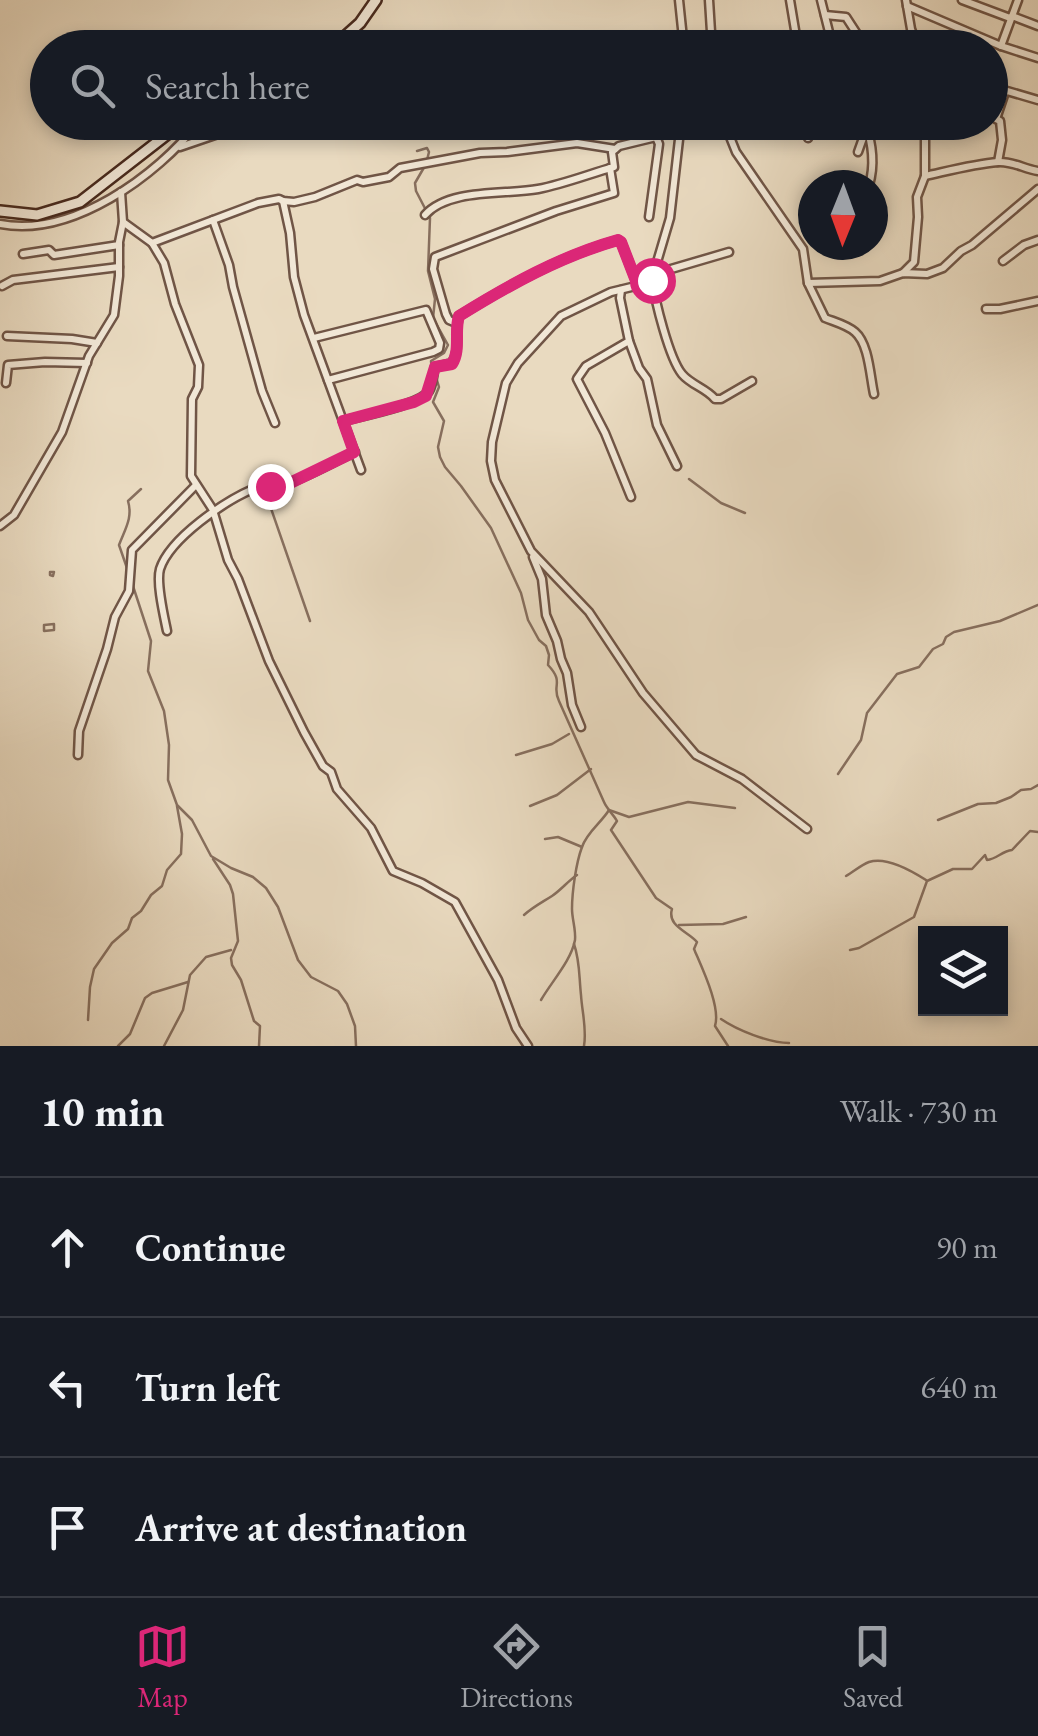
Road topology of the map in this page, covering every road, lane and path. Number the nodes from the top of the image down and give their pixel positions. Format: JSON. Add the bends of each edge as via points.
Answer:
{"nodes":[{"id":1,"x":376,"y":0,"type":"edge"},
{"id":2,"x":679,"y":0,"type":"edge"},
{"id":3,"x":709,"y":0,"type":"edge"},
{"id":4,"x":790,"y":0,"type":"edge"},
{"id":5,"x":821,"y":0,"type":"edge"},
{"id":6,"x":962,"y":0,"type":"edge"},
{"id":7,"x":1018,"y":0,"type":"edge"},
{"id":8,"x":907,"y":3,"type":"edge"},
{"id":9,"x":824,"y":16,"type":"junction"},
{"id":10,"x":1011,"y":17,"type":"junction"},
{"id":11,"x":1038,"y":26,"type":"edge"},
{"id":12,"x":352,"y":30,"type":"edge"},
{"id":13,"x":682,"y":30,"type":"edge"},
{"id":14,"x":711,"y":30,"type":"edge"},
{"id":15,"x":795,"y":30,"type":"edge"},
{"id":16,"x":828,"y":30,"type":"edge"},
{"id":17,"x":854,"y":30,"type":"edge"},
{"id":18,"x":911,"y":30,"type":"edge"},
{"id":19,"x":966,"y":30,"type":"edge"},
{"id":20,"x":1007,"y":30,"type":"edge"},
{"id":21,"x":1008,"y":48,"type":"edge"},
{"id":22,"x":1038,"y":58,"type":"edge"},
{"id":23,"x":1008,"y":93,"type":"edge"},
{"id":24,"x":1038,"y":100,"type":"edge"},
{"id":25,"x":160,"y":140,"type":"edge"},
{"id":26,"x":185,"y":140,"type":"edge"},
{"id":27,"x":204,"y":140,"type":"edge"},
{"id":28,"x":649,"y":140,"type":"edge"},
{"id":29,"x":657,"y":140,"type":"edge"},
{"id":30,"x":678,"y":140,"type":"edge"},
{"id":31,"x":731,"y":140,"type":"edge"},
{"id":32,"x":863,"y":140,"type":"edge"},
{"id":33,"x":870,"y":140,"type":"edge"},
{"id":34,"x":925,"y":140,"type":"edge"},
{"id":35,"x":1002,"y":140,"type":"edge"},
{"id":36,"x":179,"y":147,"type":"junction"},
{"id":37,"x":615,"y":149,"type":"junction"},
{"id":38,"x":858,"y":152,"type":"dead end"},
{"id":39,"x":998,"y":162,"type":"junction"},
{"id":40,"x":610,"y":168,"type":"junction"},
{"id":41,"x":872,"y":170,"type":"edge"},
{"id":42,"x":1038,"y":171,"type":"edge"},
{"id":43,"x":925,"y":176,"type":"junction"},
{"id":44,"x":1038,"y":189,"type":"edge"},
{"id":45,"x":121,"y":192,"type":"junction"},
{"id":46,"x":283,"y":202,"type":"junction"},
{"id":47,"x":0,"y":211,"type":"edge"},
{"id":48,"x":425,"y":215,"type":"dead end"},
{"id":49,"x":649,"y":217,"type":"dead end"},
{"id":50,"x":213,"y":220,"type":"junction"},
{"id":51,"x":123,"y":222,"type":"junction"},
{"id":52,"x":0,"y":224,"type":"edge"},
{"id":53,"x":1038,"y":240,"type":"edge"},
{"id":54,"x":152,"y":243,"type":"junction"},
{"id":55,"x":119,"y":245,"type":"junction"},
{"id":56,"x":729,"y":252,"type":"dead end"},
{"id":57,"x":23,"y":254,"type":"dead end"},
{"id":58,"x":1004,"y":261,"type":"dead end"},
{"id":59,"x":119,"y":267,"type":"junction"},
{"id":60,"x":904,"y":274,"type":"junction"},
{"id":61,"x":652,"y":277,"type":"junction"},
{"id":62,"x":808,"y":282,"type":"junction"},
{"id":63,"x":2,"y":286,"type":"edge"},
{"id":64,"x":638,"y":286,"type":"junction"},
{"id":65,"x":622,"y":290,"type":"junction"},
{"id":66,"x":1038,"y":301,"type":"edge"},
{"id":67,"x":986,"y":309,"type":"dead end"},
{"id":68,"x":456,"y":324,"type":"junction"},
{"id":69,"x":7,"y":336,"type":"dead end"},
{"id":70,"x":314,"y":338,"type":"junction"},
{"id":71,"x":629,"y":341,"type":"junction"},
{"id":72,"x":98,"y":343,"type":"junction"},
{"id":73,"x":87,"y":363,"type":"junction"},
{"id":74,"x":328,"y":380,"type":"junction"},
{"id":75,"x":752,"y":381,"type":"dead end"},
{"id":76,"x":6,"y":383,"type":"dead end"},
{"id":77,"x":874,"y":394,"type":"dead end"},
{"id":78,"x":343,"y":421,"type":"junction"},
{"id":79,"x":275,"y":423,"type":"dead end"},
{"id":80,"x":354,"y":452,"type":"junction"},
{"id":81,"x":678,"y":466,"type":"dead end"},
{"id":82,"x":362,"y":470,"type":"dead end"},
{"id":83,"x":196,"y":485,"type":"junction"},
{"id":84,"x":631,"y":497,"type":"dead end"},
{"id":85,"x":213,"y":510,"type":"junction"},
{"id":86,"x":0,"y":526,"type":"edge"},
{"id":87,"x":532,"y":551,"type":"junction"},
{"id":88,"x":168,"y":631,"type":"dead end"},
{"id":89,"x":581,"y":727,"type":"dead end"},
{"id":90,"x":78,"y":755,"type":"dead end"},
{"id":91,"x":807,"y":830,"type":"dead end"},
{"id":92,"x":528,"y":1046,"type":"edge"}],
"edges":[{"from":1,"to":12,"type":"main road"},
{"from":2,"to":13,"type":"street"},
{"from":3,"to":14,"type":"street"},
{"from":4,"to":15,"type":"street"},
{"from":5,"to":9,"type":"street"},
{"from":6,"to":10,"type":"street"},
{"from":7,"to":10,"type":"street"},
{"from":8,"to":18,"type":"street"},
{"from":8,"to":19,"type":"street"},
{"from":9,"to":16,"type":"street"},
{"from":9,"to":17,"type":"street","via":[[846,17]]},
{"from":10,"to":11,"type":"street"},
{"from":10,"to":20,"type":"street"},
{"from":21,"to":22,"type":"street"},
{"from":23,"to":24,"type":"street"},
{"from":25,"to":47,"type":"main road","via":[[80,202],[37,215]]},
{"from":26,"to":36,"type":"street"},
{"from":27,"to":36,"type":"street"},
{"from":28,"to":37,"type":"street"},
{"from":29,"to":49,"type":"street"},
{"from":30,"to":61,"type":"street","via":[[670,218]]},
{"from":31,"to":62,"type":"street","via":[[803,250]]},
{"from":32,"to":38,"type":"street"},
{"from":33,"to":41,"type":"street"},
{"from":34,"to":43,"type":"street"},
{"from":35,"to":39,"type":"street"},
{"from":36,"to":45,"type":"street"},
{"from":37,"to":40,"type":"street"},
{"from":37,"to":46,"type":"street","via":[[577,143],[419,163],[389,177]]},
{"from":39,"to":42,"type":"street"},
{"from":39,"to":43,"type":"street"},
{"from":40,"to":48,"type":"street","via":[[536,190],[442,203]]},
{"from":40,"to":68,"type":"street","via":[[614,193],[434,257],[446,314]]},
{"from":43,"to":60,"type":"street","via":[[917,198],[914,262]]},
{"from":44,"to":60,"type":"street","via":[[942,268]]},
{"from":45,"to":51,"type":"street"},
{"from":45,"to":52,"type":"street","via":[[43,224]]},
{"from":46,"to":50,"type":"street","via":[[258,203]]},
{"from":46,"to":70,"type":"street","via":[[294,278]]},
{"from":50,"to":54,"type":"street"},
{"from":50,"to":79,"type":"street"},
{"from":51,"to":54,"type":"street"},
{"from":51,"to":55,"type":"street"},
{"from":53,"to":58,"type":"street"},
{"from":54,"to":83,"type":"street","via":[[199,365],[191,409],[190,476]]},
{"from":55,"to":57,"type":"street"},
{"from":55,"to":59,"type":"street"},
{"from":56,"to":61,"type":"street"},
{"from":59,"to":63,"type":"street"},
{"from":59,"to":72,"type":"street","via":[[114,315]]},
{"from":60,"to":62,"type":"street"},
{"from":61,"to":64,"type":"street"},
{"from":61,"to":75,"type":"street","via":[[681,373],[715,399]]},
{"from":62,"to":77,"type":"street","via":[[825,318],[862,341]]},
{"from":64,"to":65,"type":"street"},
{"from":64,"to":68,"type":"street","via":[[618,240],[528,275]]},
{"from":65,"to":71,"type":"street"},
{"from":65,"to":87,"type":"street","via":[[561,316],[506,382],[491,461]]},
{"from":66,"to":67,"type":"street"},
{"from":68,"to":78,"type":"street","via":[[456,357],[435,367],[426,396]]},
{"from":69,"to":72,"type":"street"},
{"from":70,"to":74,"type":"street"},
{"from":70,"to":74,"type":"street","via":[[426,310],[440,343],[432,352]]},
{"from":71,"to":81,"type":"street"},
{"from":71,"to":84,"type":"street","via":[[577,378]]},
{"from":72,"to":73,"type":"street"},
{"from":73,"to":76,"type":"street","via":[[12,364]]},
{"from":73,"to":86,"type":"street","via":[[62,432],[14,516]]},
{"from":74,"to":78,"type":"street"},
{"from":78,"to":80,"type":"street"},
{"from":80,"to":82,"type":"street"},
{"from":80,"to":85,"type":"street"},
{"from":83,"to":85,"type":"street"},
{"from":83,"to":90,"type":"street","via":[[132,550],[129,591],[79,730]]},
{"from":85,"to":88,"type":"street","via":[[159,573]]},
{"from":85,"to":92,"type":"street","via":[[269,660],[323,766],[393,871],[455,902]]},
{"from":87,"to":89,"type":"street"},
{"from":87,"to":91,"type":"street","via":[[589,612],[696,755],[742,779]]}]}
